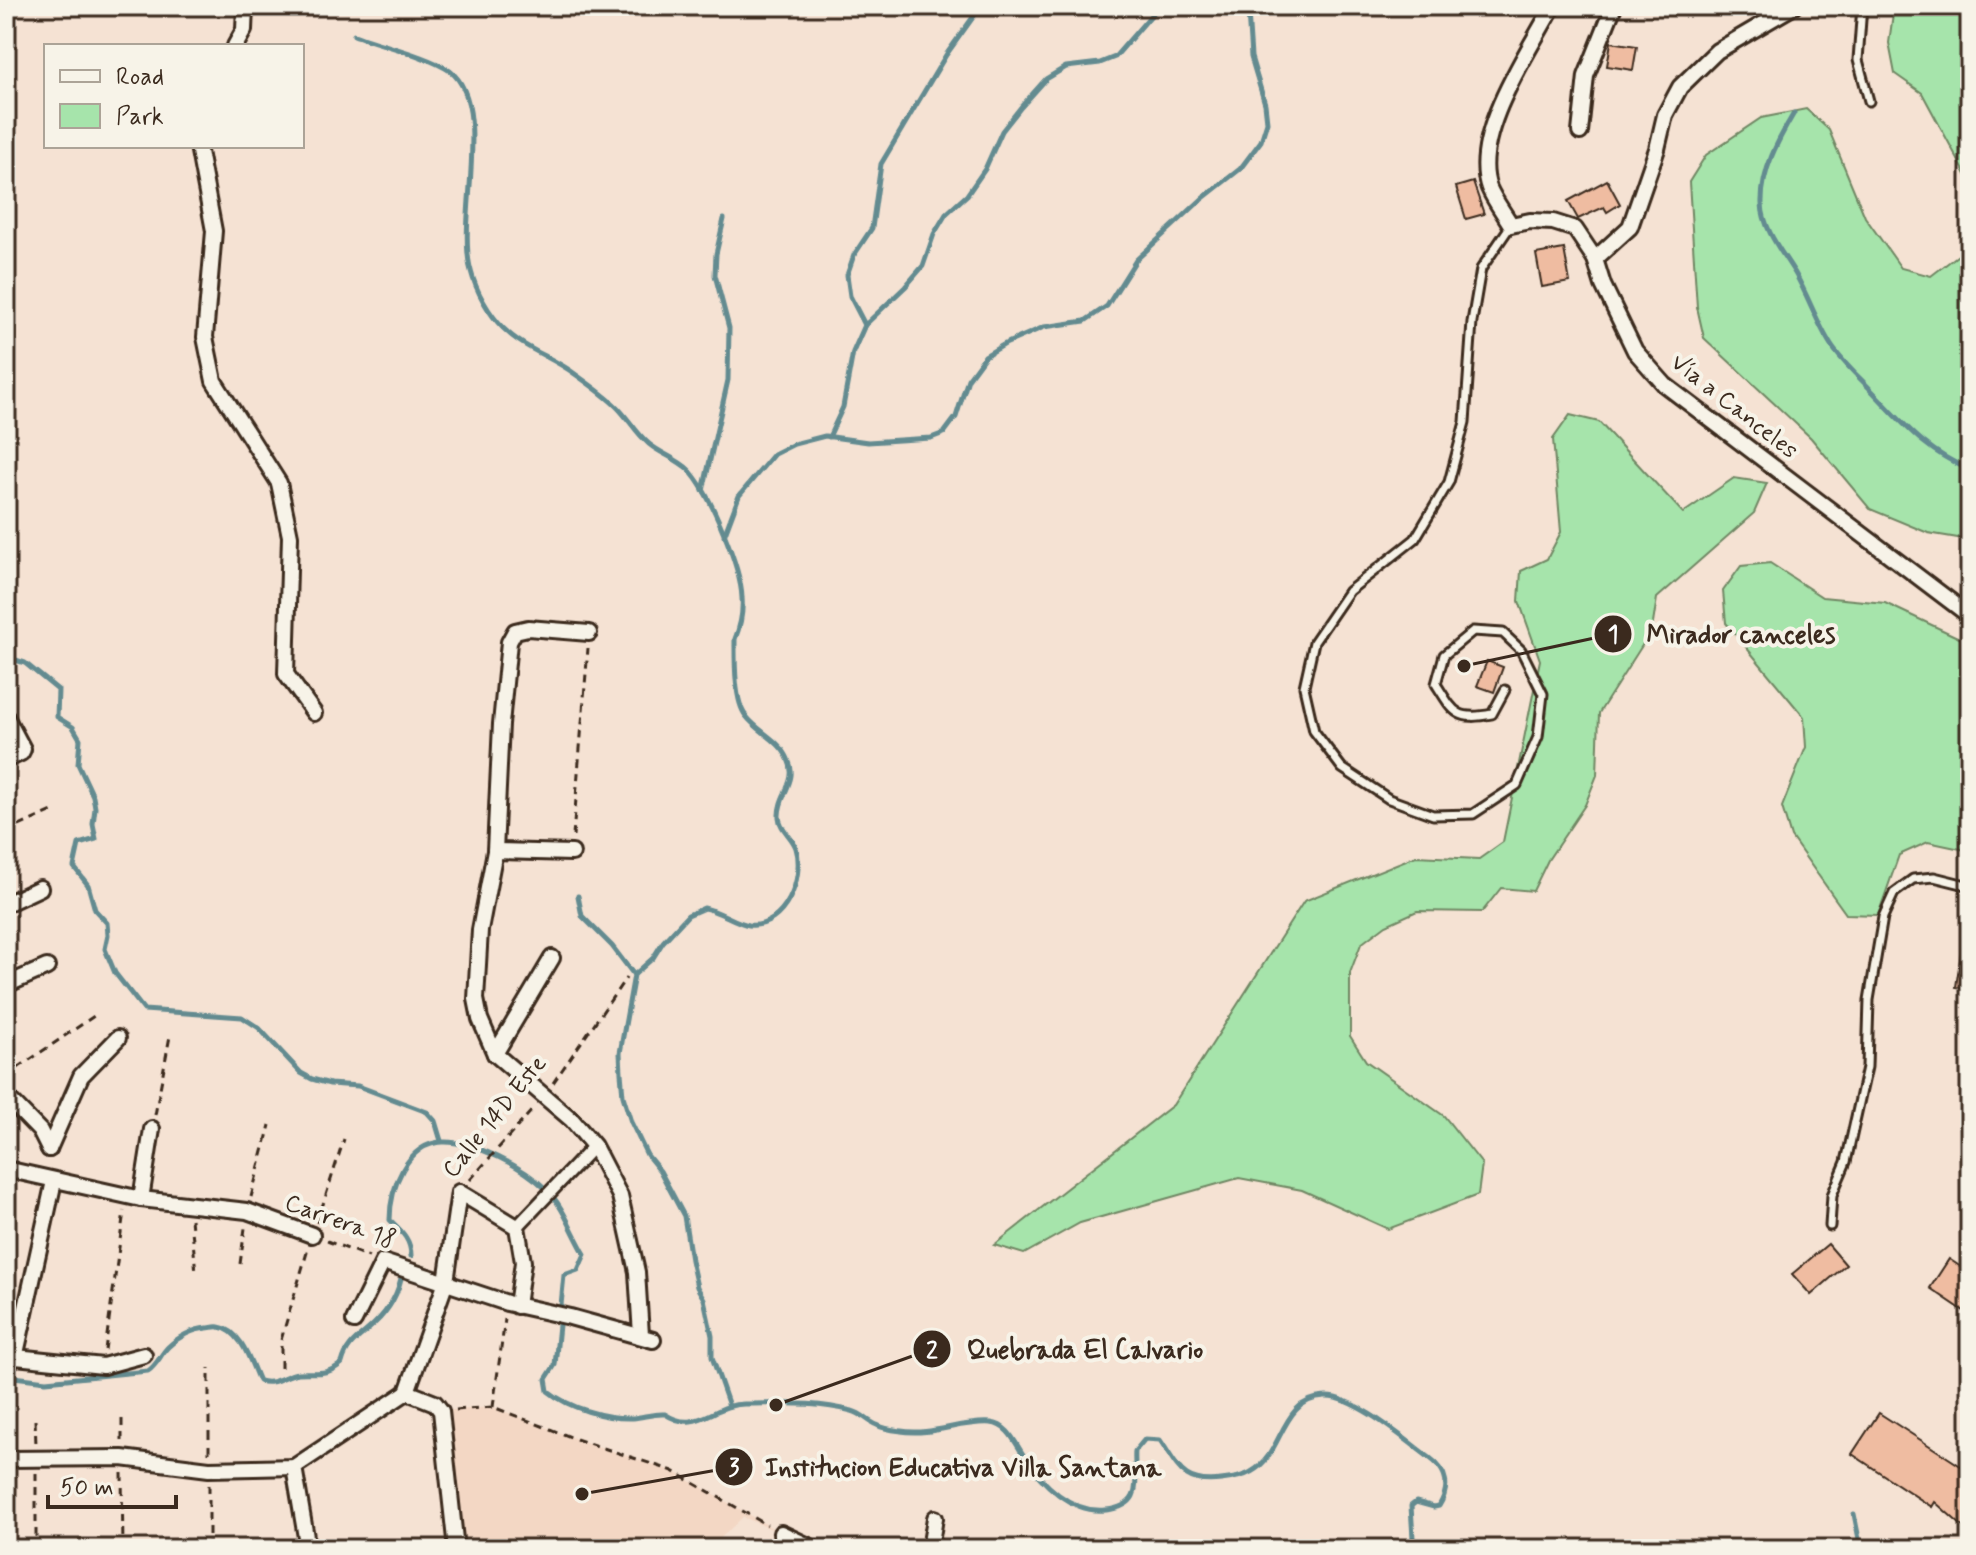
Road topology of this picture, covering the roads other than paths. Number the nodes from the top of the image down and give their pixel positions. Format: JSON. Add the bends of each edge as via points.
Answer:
{"nodes":[{"id":1,"x":245,"y":6,"type":"edge"},
{"id":2,"x":1553,"y":6,"type":"edge"},
{"id":3,"x":1614,"y":6,"type":"edge"},
{"id":4,"x":1794,"y":6,"type":"edge"},
{"id":5,"x":1862,"y":6,"type":"edge"},
{"id":6,"x":236,"y":44,"type":"edge"},
{"id":7,"x":1869,"y":101,"type":"dead end"},
{"id":8,"x":1580,"y":132,"type":"dead end"},
{"id":9,"x":198,"y":148,"type":"edge"},
{"id":10,"x":1511,"y":225,"type":"junction"},
{"id":11,"x":1595,"y":259,"type":"junction"},
{"id":12,"x":1970,"y":616,"type":"edge"},
{"id":13,"x":589,"y":633,"type":"road end"},
{"id":14,"x":1505,"y":690,"type":"dead end"},
{"id":15,"x":314,"y":713,"type":"dead end"},
{"id":16,"x":6,"y":717,"type":"edge"},
{"id":17,"x":6,"y":760,"type":"edge"},
{"id":18,"x":495,"y":851,"type":"junction"},
{"id":19,"x":572,"y":853,"type":"road end"},
{"id":20,"x":1970,"y":886,"type":"edge"},
{"id":21,"x":40,"y":888,"type":"dead end"},
{"id":22,"x":6,"y":904,"type":"edge"},
{"id":23,"x":552,"y":958,"type":"dead end"},
{"id":24,"x":47,"y":967,"type":"dead end"},
{"id":25,"x":6,"y":985,"type":"edge"},
{"id":26,"x":118,"y":1038,"type":"dead end"},
{"id":27,"x":495,"y":1054,"type":"junction"},
{"id":28,"x":6,"y":1096,"type":"edge"},
{"id":29,"x":152,"y":1129,"type":"road end"},
{"id":30,"x":594,"y":1146,"type":"junction"},
{"id":31,"x":6,"y":1169,"type":"edge"},
{"id":32,"x":54,"y":1181,"type":"junction"},
{"id":33,"x":141,"y":1199,"type":"junction"},
{"id":34,"x":1830,"y":1226,"type":"dead end"},
{"id":35,"x":517,"y":1227,"type":"junction"},
{"id":36,"x":312,"y":1235,"type":"road end"},
{"id":37,"x":446,"y":1282,"type":"junction"},
{"id":38,"x":512,"y":1305,"type":"junction"},
{"id":39,"x":354,"y":1321,"type":"dead end"},
{"id":40,"x":144,"y":1355,"type":"dead end"},
{"id":41,"x":11,"y":1357,"type":"edge"},
{"id":42,"x":407,"y":1392,"type":"junction"},
{"id":43,"x":6,"y":1459,"type":"edge"},
{"id":44,"x":294,"y":1467,"type":"junction"},
{"id":45,"x":935,"y":1518,"type":"dead end"},
{"id":46,"x":781,"y":1533,"type":"road end"},
{"id":47,"x":308,"y":1549,"type":"edge"},
{"id":48,"x":456,"y":1549,"type":"edge"},
{"id":49,"x":815,"y":1549,"type":"edge"},
{"id":50,"x":930,"y":1549,"type":"edge"}],
"edges":[{"from":1,"to":6,"type":"street","via":[[244,30]]},
{"from":2,"to":10,"type":"street","via":[[1498,108],[1486,146],[1489,186]]},
{"from":3,"to":8,"type":"street","via":[[1586,76]]},
{"from":4,"to":11,"type":"street","via":[[1717,51],[1680,87],[1665,115],[1630,227]]},
{"from":5,"to":7,"type":"lane","via":[[1858,60]]},
{"from":9,"to":15,"type":"street","via":[[214,231],[205,337],[214,381],[279,483],[290,536],[286,674]]},
{"from":10,"to":11,"type":"street","name":"Vía a Canceles","via":[[1553,222],[1575,229]]},
{"from":10,"to":14,"type":"lane","via":[[1481,269],[1465,422],[1449,482],[1415,539],[1349,591],[1314,642],[1304,687],[1314,731],[1342,768],[1389,799],[1433,815],[1473,814],[1517,785],[1538,737],[1543,694],[1521,650],[1503,633],[1473,631],[1444,655],[1436,684],[1453,712],[1470,718],[1492,714]]},
{"from":11,"to":12,"type":"street","name":"Vía a Canceles","via":[[1635,351],[1665,385]]},
{"from":13,"to":18,"type":"street","via":[[528,628],[515,631],[509,642]]},
{"from":16,"to":17,"type":"street","via":[[23,749]]},
{"from":18,"to":19,"type":"street"},
{"from":18,"to":27,"type":"street","via":[[480,930],[476,999]]},
{"from":20,"to":34,"type":"lane","via":[[1934,877],[1913,879],[1894,893],[1883,917],[1869,1000],[1867,1067],[1846,1162],[1832,1195]]},
{"from":21,"to":22,"type":"street"},
{"from":23,"to":27,"type":"street"},
{"from":24,"to":25,"type":"street"},
{"from":26,"to":28,"type":"street","via":[[81,1076],[49,1149],[40,1131]]},
{"from":27,"to":30,"type":"street","via":[[572,1120]]},
{"from":29,"to":33,"type":"street"},
{"from":30,"to":35,"type":"street"},
{"from":30,"to":38,"type":"street","name":"Carrera 18","via":[[620,1196],[647,1337]]},
{"from":31,"to":32,"type":"street","name":"Carrera 18"},
{"from":32,"to":33,"type":"street","name":"Carrera 18"},
{"from":32,"to":41,"type":"street"},
{"from":33,"to":36,"type":"street","name":"Carrera 18","via":[[247,1211]]},
{"from":35,"to":37,"type":"street","name":"Calle 14D Este","via":[[459,1192]]},
{"from":35,"to":38,"type":"street","via":[[523,1262]]},
{"from":37,"to":38,"type":"street","name":"Carrera 18"},
{"from":37,"to":39,"type":"street","name":"Carrera 18","via":[[383,1262]]},
{"from":37,"to":42,"type":"street","name":"Calle 14D Este"},
{"from":40,"to":41,"type":"street","via":[[103,1366]]},
{"from":42,"to":44,"type":"street"},
{"from":42,"to":48,"type":"street","via":[[435,1403],[441,1411]]},
{"from":43,"to":44,"type":"street","via":[[122,1458],[209,1469]]},
{"from":44,"to":47,"type":"street"},
{"from":45,"to":50,"type":"street"},
{"from":46,"to":49,"type":"street"}]}
